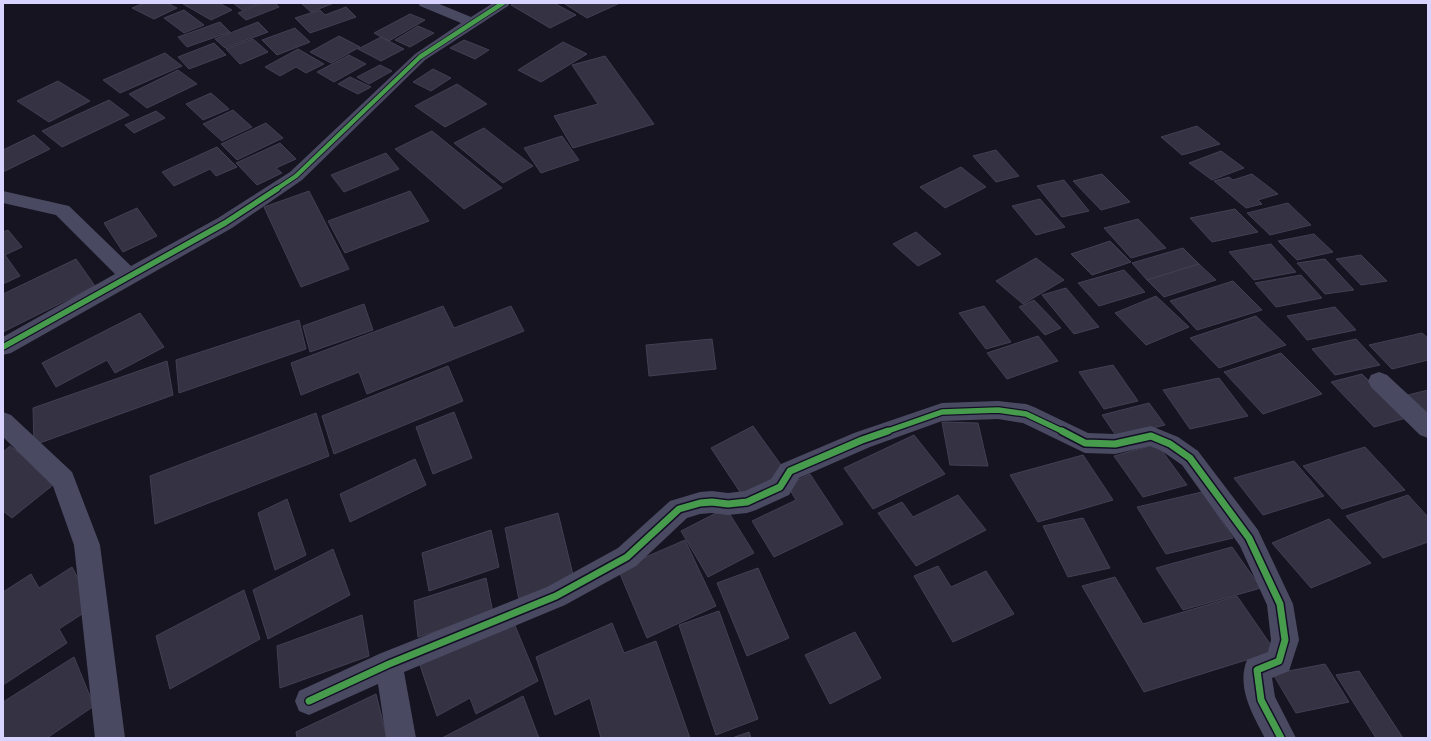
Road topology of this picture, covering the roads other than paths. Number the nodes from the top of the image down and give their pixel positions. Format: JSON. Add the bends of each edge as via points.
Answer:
{"nodes":[{"id":1,"x":425,"y":3,"type":"edge"},
{"id":2,"x":503,"y":3,"type":"edge"},
{"id":3,"x":473,"y":23,"type":"junction"},
{"id":4,"x":3,"y":197,"type":"edge"},
{"id":5,"x":124,"y":280,"type":"junction"},
{"id":6,"x":3,"y":347,"type":"edge"},
{"id":7,"x":1379,"y":381,"type":"dead end"},
{"id":8,"x":3,"y":422,"type":"edge"},
{"id":9,"x":1428,"y":428,"type":"edge"},
{"id":10,"x":389,"y":664,"type":"junction"},
{"id":11,"x":309,"y":701,"type":"dead end"},
{"id":12,"x":110,"y":738,"type":"edge"},
{"id":13,"x":401,"y":738,"type":"edge"},
{"id":14,"x":1281,"y":738,"type":"edge"}],
"edges":[{"from":1,"to":3,"type":"street"},
{"from":2,"to":3,"type":"street"},
{"from":3,"to":5,"type":"street","via":[[420,57],[296,176],[225,223]]},
{"from":4,"to":5,"type":"street","via":[[62,210]]},
{"from":5,"to":6,"type":"street"},
{"from":7,"to":9,"type":"street"},
{"from":8,"to":12,"type":"street","via":[[63,480],[87,546]]},
{"from":10,"to":11,"type":"street"},
{"from":10,"to":13,"type":"street"},
{"from":10,"to":14,"type":"street","via":[[556,596],[627,557],[679,509],[700,503],[747,502],[780,487],[790,471],[862,440],[942,412],[998,410],[1026,414],[1085,443],[1115,444],[1151,436],[1170,444],[1190,458],[1249,538],[1280,604],[1285,640],[1279,661],[1257,670],[1261,700]]}]}
